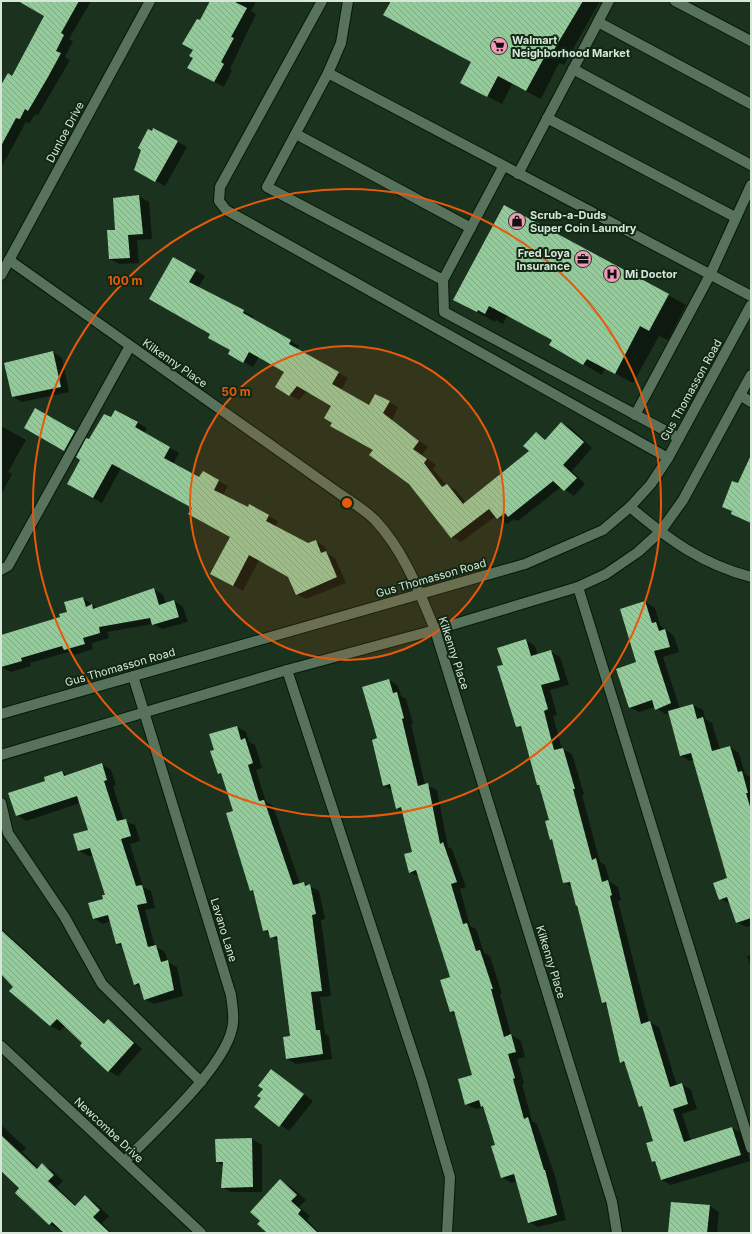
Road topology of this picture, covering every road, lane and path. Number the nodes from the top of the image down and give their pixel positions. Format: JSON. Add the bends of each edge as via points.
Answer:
{"nodes":[{"id":1,"x":150,"y":1,"type":"edge"},
{"id":2,"x":322,"y":1,"type":"edge"},
{"id":3,"x":348,"y":1,"type":"edge"},
{"id":4,"x":609,"y":1,"type":"edge"},
{"id":5,"x":675,"y":1,"type":"edge"},
{"id":6,"x":598,"y":22,"type":"junction"},
{"id":7,"x":751,"y":41,"type":"edge"},
{"id":8,"x":573,"y":69,"type":"junction"},
{"id":9,"x":328,"y":73,"type":"junction"},
{"id":10,"x":751,"y":104,"type":"edge"},
{"id":11,"x":547,"y":118,"type":"junction"},
{"id":12,"x":296,"y":134,"type":"junction"},
{"id":13,"x":751,"y":164,"type":"edge"},
{"id":14,"x":503,"y":167,"type":"junction"},
{"id":15,"x":518,"y":174,"type":"junction"},
{"id":16,"x":751,"y":185,"type":"edge"},
{"id":17,"x":735,"y":217,"type":"junction"},
{"id":18,"x":471,"y":228,"type":"junction"},
{"id":19,"x":9,"y":260,"type":"junction"},
{"id":20,"x":1,"y":275,"type":"edge"},
{"id":21,"x":710,"y":275,"type":"junction"},
{"id":22,"x":443,"y":280,"type":"junction"},
{"id":23,"x":751,"y":296,"type":"edge"},
{"id":24,"x":751,"y":305,"type":"edge"},
{"id":25,"x":130,"y":346,"type":"junction"},
{"id":26,"x":751,"y":375,"type":"edge"},
{"id":27,"x":740,"y":395,"type":"junction"},
{"id":28,"x":751,"y":402,"type":"edge"},
{"id":29,"x":635,"y":414,"type":"junction"},
{"id":30,"x":678,"y":438,"type":"junction"},
{"id":31,"x":668,"y":458,"type":"junction"},
{"id":32,"x":630,"y":507,"type":"junction"},
{"id":33,"x":660,"y":532,"type":"junction"},
{"id":34,"x":1,"y":570,"type":"edge"},
{"id":35,"x":751,"y":577,"type":"edge"},
{"id":36,"x":578,"y":587,"type":"junction"},
{"id":37,"x":420,"y":594,"type":"junction"},
{"id":38,"x":436,"y":630,"type":"junction"},
{"id":39,"x":287,"y":670,"type":"junction"},
{"id":40,"x":133,"y":676,"type":"junction"},
{"id":41,"x":1,"y":714,"type":"edge"},
{"id":42,"x":145,"y":714,"type":"junction"},
{"id":43,"x":1,"y":755,"type":"edge"},
{"id":44,"x":1,"y":803,"type":"edge"},
{"id":45,"x":1,"y":1046,"type":"edge"},
{"id":46,"x":201,"y":1082,"type":"junction"},
{"id":47,"x":751,"y":1148,"type":"edge"},
{"id":48,"x":125,"y":1161,"type":"junction"},
{"id":49,"x":200,"y":1233,"type":"edge"},
{"id":50,"x":447,"y":1233,"type":"edge"},
{"id":51,"x":617,"y":1233,"type":"edge"}],
"edges":[{"from":1,"to":19,"type":"street","name":"Dunloe Drive"},
{"from":2,"to":31,"type":"street","via":[[220,187],[219,201],[226,210]]},
{"from":3,"to":9,"type":"street","via":[[341,43]]},
{"from":4,"to":6,"type":"street"},
{"from":5,"to":7,"type":"street"},
{"from":6,"to":8,"type":"street"},
{"from":6,"to":10,"type":"street"},
{"from":8,"to":11,"type":"street"},
{"from":8,"to":13,"type":"street"},
{"from":9,"to":12,"type":"street"},
{"from":9,"to":14,"type":"street"},
{"from":11,"to":15,"type":"street"},
{"from":11,"to":17,"type":"street"},
{"from":12,"to":18,"type":"street"},
{"from":12,"to":22,"type":"street","via":[[267,188]]},
{"from":14,"to":15,"type":"street"},
{"from":14,"to":18,"type":"street"},
{"from":15,"to":21,"type":"street"},
{"from":16,"to":17,"type":"street"},
{"from":17,"to":21,"type":"street"},
{"from":18,"to":22,"type":"street"},
{"from":19,"to":20,"type":"street","name":"Dunloe Drive"},
{"from":19,"to":25,"type":"street","name":"Kilkenny Place"},
{"from":21,"to":23,"type":"street"},
{"from":21,"to":29,"type":"street"},
{"from":22,"to":29,"type":"street","via":[[444,312]]},
{"from":24,"to":30,"type":"street","name":"Gus Thomasson Road"},
{"from":25,"to":34,"type":"street","via":[[8,566]]},
{"from":25,"to":37,"type":"street","name":"Kilkenny Place","via":[[374,519],[392,540]]},
{"from":26,"to":27,"type":"street"},
{"from":27,"to":28,"type":"street"},
{"from":27,"to":33,"type":"street","via":[[683,500]]},
{"from":29,"to":30,"type":"street"},
{"from":30,"to":31,"type":"street","name":"Gus Thomasson Road"},
{"from":31,"to":32,"type":"street","name":"Gus Thomasson Road","via":[[652,484]]},
{"from":32,"to":33,"type":"street"},
{"from":32,"to":37,"type":"street","name":"Gus Thomasson Road","via":[[603,530],[582,541],[525,564]]},
{"from":33,"to":35,"type":"street","via":[[696,556]]},
{"from":33,"to":36,"type":"street","via":[[638,552],[606,574]]},
{"from":36,"to":38,"type":"street"},
{"from":36,"to":47,"type":"street"},
{"from":37,"to":38,"type":"street","name":"Kilkenny Place"},
{"from":37,"to":40,"type":"street","name":"Gus Thomasson Road"},
{"from":38,"to":39,"type":"street"},
{"from":38,"to":51,"type":"street","name":"Kilkenny Place","via":[[612,1202]]},
{"from":39,"to":42,"type":"street"},
{"from":39,"to":50,"type":"street","via":[[420,1074],[450,1177]]},
{"from":40,"to":41,"type":"street","name":"Gus Thomasson Road"},
{"from":40,"to":42,"type":"street","name":"Lavano Lane"},
{"from":42,"to":43,"type":"street"},
{"from":42,"to":46,"type":"street","name":"Lavano Lane","via":[[231,995],[233,1024],[223,1053]]},
{"from":44,"to":46,"type":"street","via":[[8,833],[64,916],[102,984]]},
{"from":45,"to":48,"type":"street","name":"Newcombe Drive"},
{"from":46,"to":48,"type":"street","name":"Lavano Lane"},
{"from":48,"to":49,"type":"street","name":"Newcombe Drive"}]}
